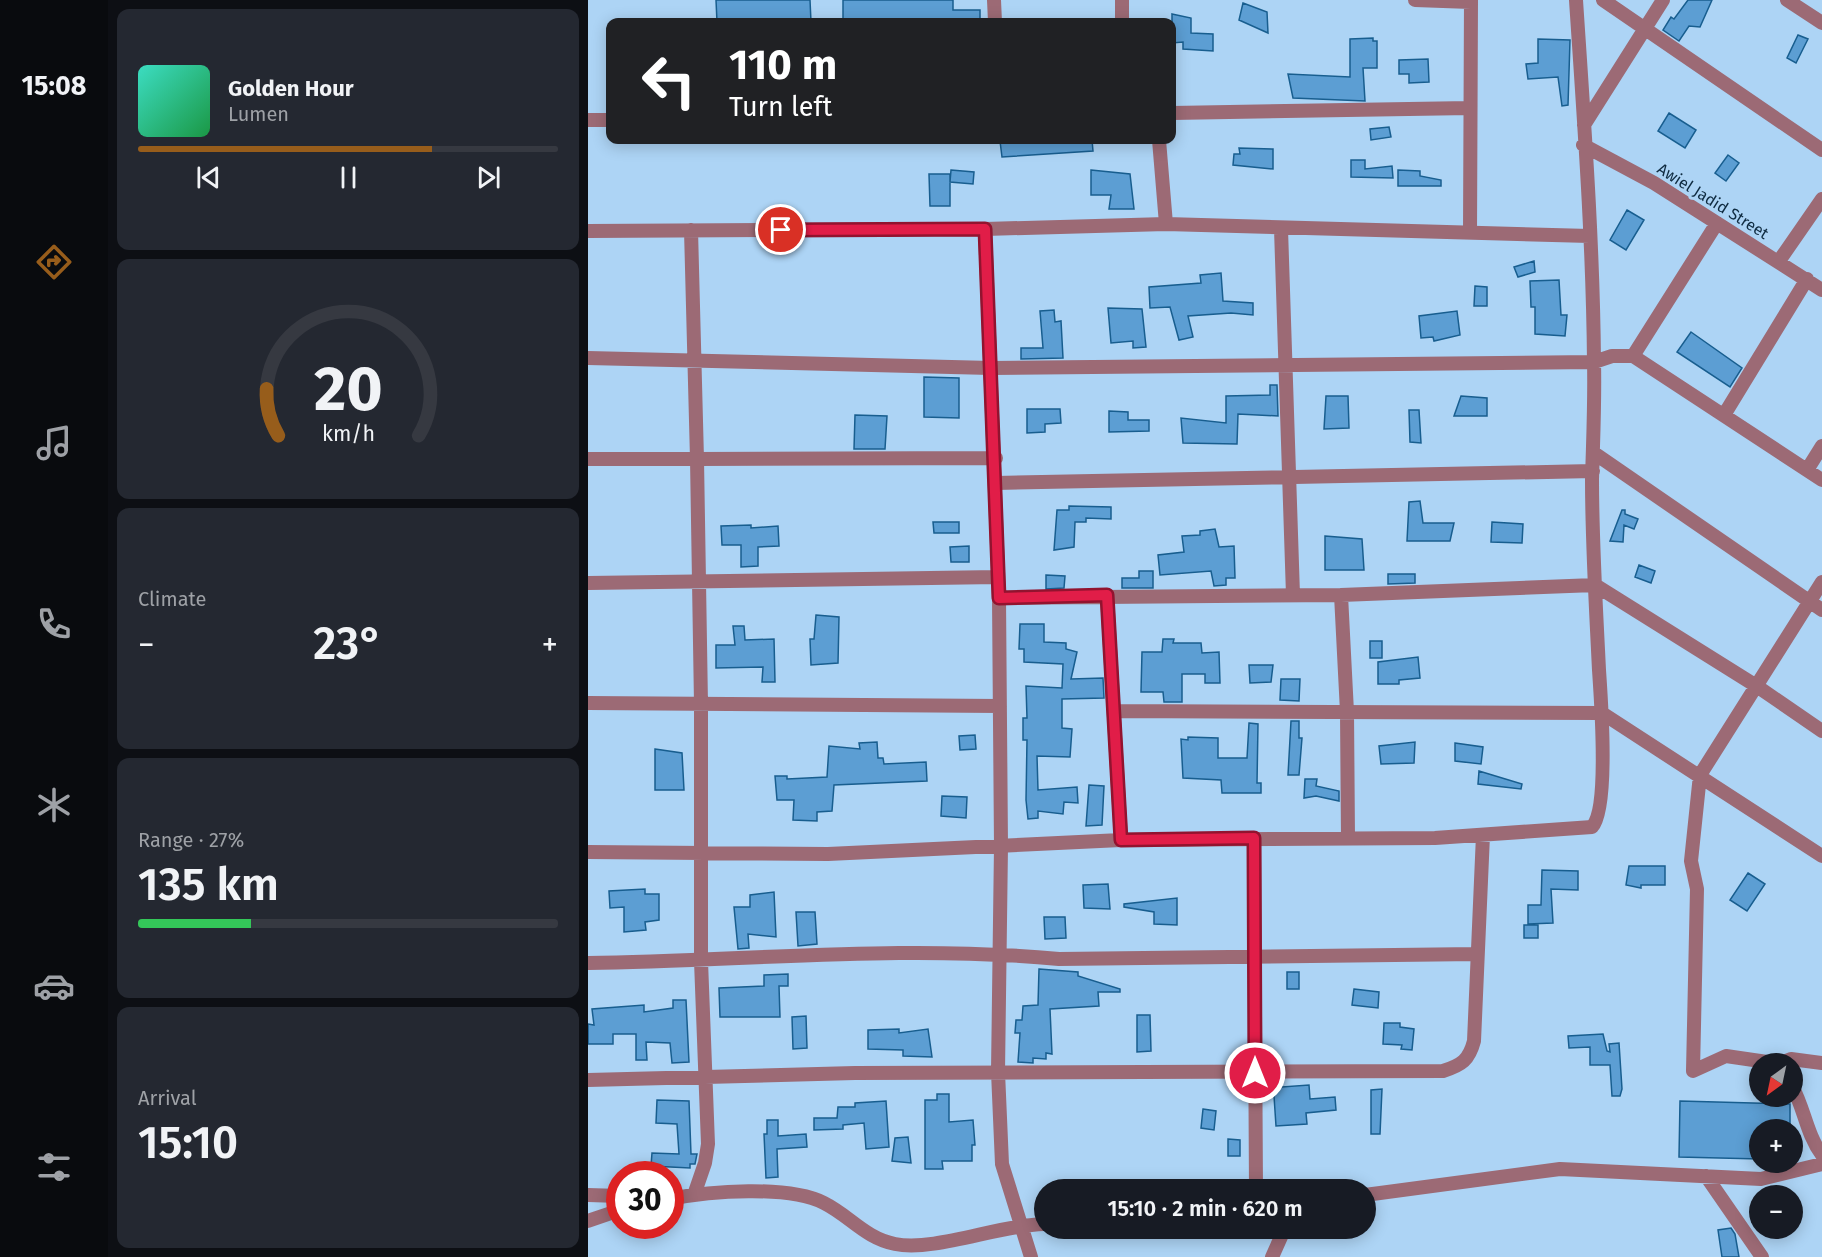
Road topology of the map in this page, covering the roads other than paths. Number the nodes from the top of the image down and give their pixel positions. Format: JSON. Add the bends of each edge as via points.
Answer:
{"nodes":[{"id":1,"x":994,"y":0,"type":"edge"},
{"id":2,"x":1122,"y":0,"type":"edge"},
{"id":3,"x":1414,"y":0,"type":"edge"},
{"id":4,"x":1576,"y":0,"type":"edge"},
{"id":5,"x":1603,"y":0,"type":"edge"},
{"id":6,"x":1663,"y":0,"type":"edge"},
{"id":7,"x":1787,"y":0,"type":"edge"},
{"id":8,"x":1471,"y":1,"type":"edge"},
{"id":9,"x":995,"y":18,"type":"edge"},
{"id":10,"x":1122,"y":18,"type":"edge"},
{"id":11,"x":1822,"y":23,"type":"edge"},
{"id":12,"x":1645,"y":30,"type":"junction"},
{"id":13,"x":1470,"y":108,"type":"junction"},
{"id":14,"x":1176,"y":113,"type":"edge"},
{"id":15,"x":588,"y":120,"type":"edge"},
{"id":16,"x":606,"y":120,"type":"edge"},
{"id":17,"x":1584,"y":125,"type":"junction"},
{"id":18,"x":1159,"y":144,"type":"edge"},
{"id":19,"x":1583,"y":145,"type":"junction"},
{"id":20,"x":1822,"y":150,"type":"edge"},
{"id":21,"x":1822,"y":199,"type":"edge"},
{"id":22,"x":1717,"y":223,"type":"junction"},
{"id":23,"x":1166,"y":224,"type":"junction"},
{"id":24,"x":985,"y":229,"type":"junction"},
{"id":25,"x":1281,"y":229,"type":"junction"},
{"id":26,"x":691,"y":230,"type":"junction"},
{"id":27,"x":588,"y":231,"type":"edge"},
{"id":28,"x":1470,"y":233,"type":"junction"},
{"id":29,"x":1590,"y":236,"type":"junction"},
{"id":30,"x":1779,"y":261,"type":"junction"},
{"id":31,"x":1807,"y":279,"type":"junction"},
{"id":32,"x":1822,"y":290,"type":"edge"},
{"id":33,"x":1633,"y":356,"type":"junction"},
{"id":34,"x":588,"y":358,"type":"edge"},
{"id":35,"x":694,"y":361,"type":"junction"},
{"id":36,"x":1594,"y":362,"type":"junction"},
{"id":37,"x":1287,"y":364,"type":"junction"},
{"id":38,"x":991,"y":368,"type":"junction"},
{"id":39,"x":1724,"y":415,"type":"junction"},
{"id":40,"x":1822,"y":446,"type":"edge"},
{"id":41,"x":1594,"y":453,"type":"junction"},
{"id":42,"x":996,"y":458,"type":"junction"},
{"id":43,"x":588,"y":459,"type":"edge"},
{"id":44,"x":697,"y":459,"type":"junction"},
{"id":45,"x":1807,"y":470,"type":"junction"},
{"id":46,"x":1593,"y":471,"type":"junction"},
{"id":47,"x":1290,"y":477,"type":"junction"},
{"id":48,"x":1822,"y":480,"type":"edge"},
{"id":49,"x":996,"y":483,"type":"junction"},
{"id":50,"x":998,"y":577,"type":"junction"},
{"id":51,"x":698,"y":580,"type":"junction"},
{"id":52,"x":1822,"y":582,"type":"edge"},
{"id":53,"x":588,"y":583,"type":"edge"},
{"id":54,"x":1595,"y":585,"type":"junction"},
{"id":55,"x":1107,"y":595,"type":"junction"},
{"id":56,"x":1293,"y":595,"type":"junction"},
{"id":57,"x":1341,"y":595,"type":"junction"},
{"id":58,"x":999,"y":598,"type":"junction"},
{"id":59,"x":1810,"y":602,"type":"junction"},
{"id":60,"x":1822,"y":610,"type":"edge"},
{"id":61,"x":1758,"y":687,"type":"junction"},
{"id":62,"x":588,"y":703,"type":"edge"},
{"id":63,"x":701,"y":704,"type":"junction"},
{"id":64,"x":1000,"y":706,"type":"junction"},
{"id":65,"x":1114,"y":711,"type":"junction"},
{"id":66,"x":1347,"y":712,"type":"junction"},
{"id":67,"x":1602,"y":713,"type":"junction"},
{"id":68,"x":1822,"y":731,"type":"edge"},
{"id":69,"x":1700,"y":775,"type":"junction"},
{"id":70,"x":1483,"y":835,"type":"junction"},
{"id":71,"x":1254,"y":838,"type":"junction"},
{"id":72,"x":1348,"y":838,"type":"junction"},
{"id":73,"x":1121,"y":840,"type":"junction"},
{"id":74,"x":1001,"y":846,"type":"junction"},
{"id":75,"x":588,"y":852,"type":"edge"},
{"id":76,"x":700,"y":853,"type":"junction"},
{"id":77,"x":1822,"y":856,"type":"edge"},
{"id":78,"x":1000,"y":953,"type":"junction"},
{"id":79,"x":1477,"y":954,"type":"junction"},
{"id":80,"x":1255,"y":955,"type":"junction"},
{"id":81,"x":701,"y":962,"type":"junction"},
{"id":82,"x":588,"y":963,"type":"edge"},
{"id":83,"x":1749,"y":1059,"type":"edge"},
{"id":84,"x":1803,"y":1061,"type":"edge"},
{"id":85,"x":1822,"y":1063,"type":"edge"},
{"id":86,"x":998,"y":1072,"type":"junction"},
{"id":87,"x":1255,"y":1073,"type":"junction"},
{"id":88,"x":704,"y":1079,"type":"junction"},
{"id":89,"x":588,"y":1080,"type":"edge"},
{"id":90,"x":1802,"y":1107,"type":"edge"},
{"id":91,"x":1822,"y":1155,"type":"edge"},
{"id":92,"x":1822,"y":1164,"type":"edge"},
{"id":93,"x":1706,"y":1176,"type":"junction"},
{"id":94,"x":1256,"y":1179,"type":"edge"},
{"id":95,"x":1376,"y":1194,"type":"edge"},
{"id":96,"x":588,"y":1195,"type":"edge"},
{"id":97,"x":694,"y":1195,"type":"junction"},
{"id":98,"x":606,"y":1196,"type":"edge"},
{"id":99,"x":684,"y":1196,"type":"edge"},
{"id":100,"x":606,"y":1215,"type":"edge"},
{"id":101,"x":588,"y":1221,"type":"edge"},
{"id":102,"x":1034,"y":1224,"type":"edge"},
{"id":103,"x":1021,"y":1225,"type":"junction"},
{"id":104,"x":1280,"y":1239,"type":"edge"},
{"id":105,"x":1031,"y":1257,"type":"edge"},
{"id":106,"x":1272,"y":1257,"type":"edge"},
{"id":107,"x":1762,"y":1257,"type":"edge"}],
"edges":[{"from":1,"to":9,"type":"street"},
{"from":2,"to":10,"type":"street"},
{"from":3,"to":8,"type":"street"},
{"from":4,"to":17,"type":"street"},
{"from":5,"to":12,"type":"street"},
{"from":6,"to":12,"type":"street"},
{"from":7,"to":11,"type":"street"},
{"from":8,"to":13,"type":"street"},
{"from":12,"to":17,"type":"street"},
{"from":12,"to":20,"type":"street"},
{"from":13,"to":14,"type":"street"},
{"from":13,"to":28,"type":"street"},
{"from":15,"to":16,"type":"street"},
{"from":17,"to":19,"type":"street"},
{"from":18,"to":23,"type":"street"},
{"from":19,"to":22,"type":"street","name":"Awiel Jadid Street"},
{"from":19,"to":29,"type":"street"},
{"from":21,"to":30,"type":"street"},
{"from":22,"to":30,"type":"street","name":"Awiel Jadid Street"},
{"from":22,"to":33,"type":"street"},
{"from":23,"to":24,"type":"street"},
{"from":23,"to":25,"type":"street"},
{"from":24,"to":26,"type":"street"},
{"from":24,"to":38,"type":"street"},
{"from":25,"to":28,"type":"street"},
{"from":25,"to":37,"type":"street"},
{"from":26,"to":27,"type":"street"},
{"from":26,"to":35,"type":"street"},
{"from":28,"to":29,"type":"street"},
{"from":29,"to":36,"type":"street"},
{"from":30,"to":31,"type":"street","name":"Awiel Jadid Street"},
{"from":31,"to":32,"type":"street","name":"Awiel Jadid Street"},
{"from":31,"to":39,"type":"street"},
{"from":33,"to":36,"type":"street","via":[[1612,356]]},
{"from":33,"to":39,"type":"street"},
{"from":34,"to":35,"type":"street"},
{"from":35,"to":38,"type":"street"},
{"from":35,"to":44,"type":"street"},
{"from":36,"to":37,"type":"street"},
{"from":36,"to":41,"type":"street"},
{"from":37,"to":38,"type":"street"},
{"from":37,"to":47,"type":"street"},
{"from":38,"to":42,"type":"street"},
{"from":39,"to":45,"type":"street"},
{"from":40,"to":45,"type":"street"},
{"from":41,"to":46,"type":"street"},
{"from":41,"to":59,"type":"street"},
{"from":42,"to":44,"type":"street"},
{"from":42,"to":49,"type":"street"},
{"from":43,"to":44,"type":"street"},
{"from":44,"to":51,"type":"street"},
{"from":45,"to":48,"type":"street"},
{"from":46,"to":47,"type":"street"},
{"from":46,"to":54,"type":"street"},
{"from":47,"to":49,"type":"street"},
{"from":47,"to":56,"type":"street"},
{"from":49,"to":50,"type":"street"},
{"from":50,"to":51,"type":"street"},
{"from":50,"to":58,"type":"street"},
{"from":51,"to":53,"type":"street"},
{"from":51,"to":63,"type":"street"},
{"from":52,"to":59,"type":"street"},
{"from":54,"to":57,"type":"street"},
{"from":54,"to":61,"type":"street"},
{"from":54,"to":67,"type":"street"},
{"from":55,"to":56,"type":"street"},
{"from":55,"to":58,"type":"street"},
{"from":55,"to":65,"type":"street"},
{"from":56,"to":57,"type":"street"},
{"from":57,"to":66,"type":"street"},
{"from":58,"to":64,"type":"street"},
{"from":59,"to":60,"type":"street"},
{"from":59,"to":61,"type":"street"},
{"from":61,"to":68,"type":"street"},
{"from":61,"to":69,"type":"street"},
{"from":62,"to":63,"type":"street"},
{"from":63,"to":64,"type":"street"},
{"from":63,"to":76,"type":"street"},
{"from":64,"to":74,"type":"street"},
{"from":65,"to":66,"type":"street"},
{"from":65,"to":73,"type":"street"},
{"from":66,"to":67,"type":"street"},
{"from":66,"to":72,"type":"street"},
{"from":67,"to":69,"type":"street"},
{"from":67,"to":70,"type":"street","via":[[1601,797],[1596,823],[1592,827]]},
{"from":69,"to":77,"type":"street"},
{"from":69,"to":83,"type":"street","via":[[1691,861],[1696,889],[1693,1071],[1726,1056]]},
{"from":70,"to":72,"type":"street"},
{"from":70,"to":79,"type":"street"},
{"from":71,"to":72,"type":"street"},
{"from":71,"to":73,"type":"street"},
{"from":71,"to":80,"type":"street"},
{"from":73,"to":74,"type":"street"},
{"from":74,"to":76,"type":"street","via":[[828,854]]},
{"from":74,"to":78,"type":"street"},
{"from":75,"to":76,"type":"street"},
{"from":76,"to":81,"type":"street"},
{"from":78,"to":80,"type":"street","via":[[1059,959]]},
{"from":78,"to":81,"type":"street","via":[[850,953]]},
{"from":78,"to":86,"type":"street"},
{"from":79,"to":80,"type":"street"},
{"from":79,"to":87,"type":"street","via":[[1474,1041],[1470,1057],[1459,1066],[1443,1071]]},
{"from":80,"to":87,"type":"street"},
{"from":81,"to":82,"type":"street"},
{"from":81,"to":88,"type":"street"},
{"from":84,"to":85,"type":"street"},
{"from":86,"to":87,"type":"street"},
{"from":86,"to":88,"type":"street"},
{"from":86,"to":103,"type":"street","via":[[1002,1164]]},
{"from":87,"to":94,"type":"street"},
{"from":88,"to":89,"type":"street"},
{"from":88,"to":97,"type":"street","via":[[708,1144]]},
{"from":90,"to":91,"type":"street","via":[[1810,1138]]},
{"from":92,"to":93,"type":"street","via":[[1761,1179]]},
{"from":93,"to":95,"type":"street","via":[[1560,1169]]},
{"from":93,"to":107,"type":"street"},
{"from":96,"to":98,"type":"street"},
{"from":97,"to":99,"type":"street"},
{"from":97,"to":103,"type":"street","via":[[800,1194],[825,1204],[875,1238],[897,1245],[929,1244]]},
{"from":100,"to":101,"type":"street"},
{"from":102,"to":103,"type":"street"},
{"from":103,"to":105,"type":"street"},
{"from":104,"to":106,"type":"street"}]}
